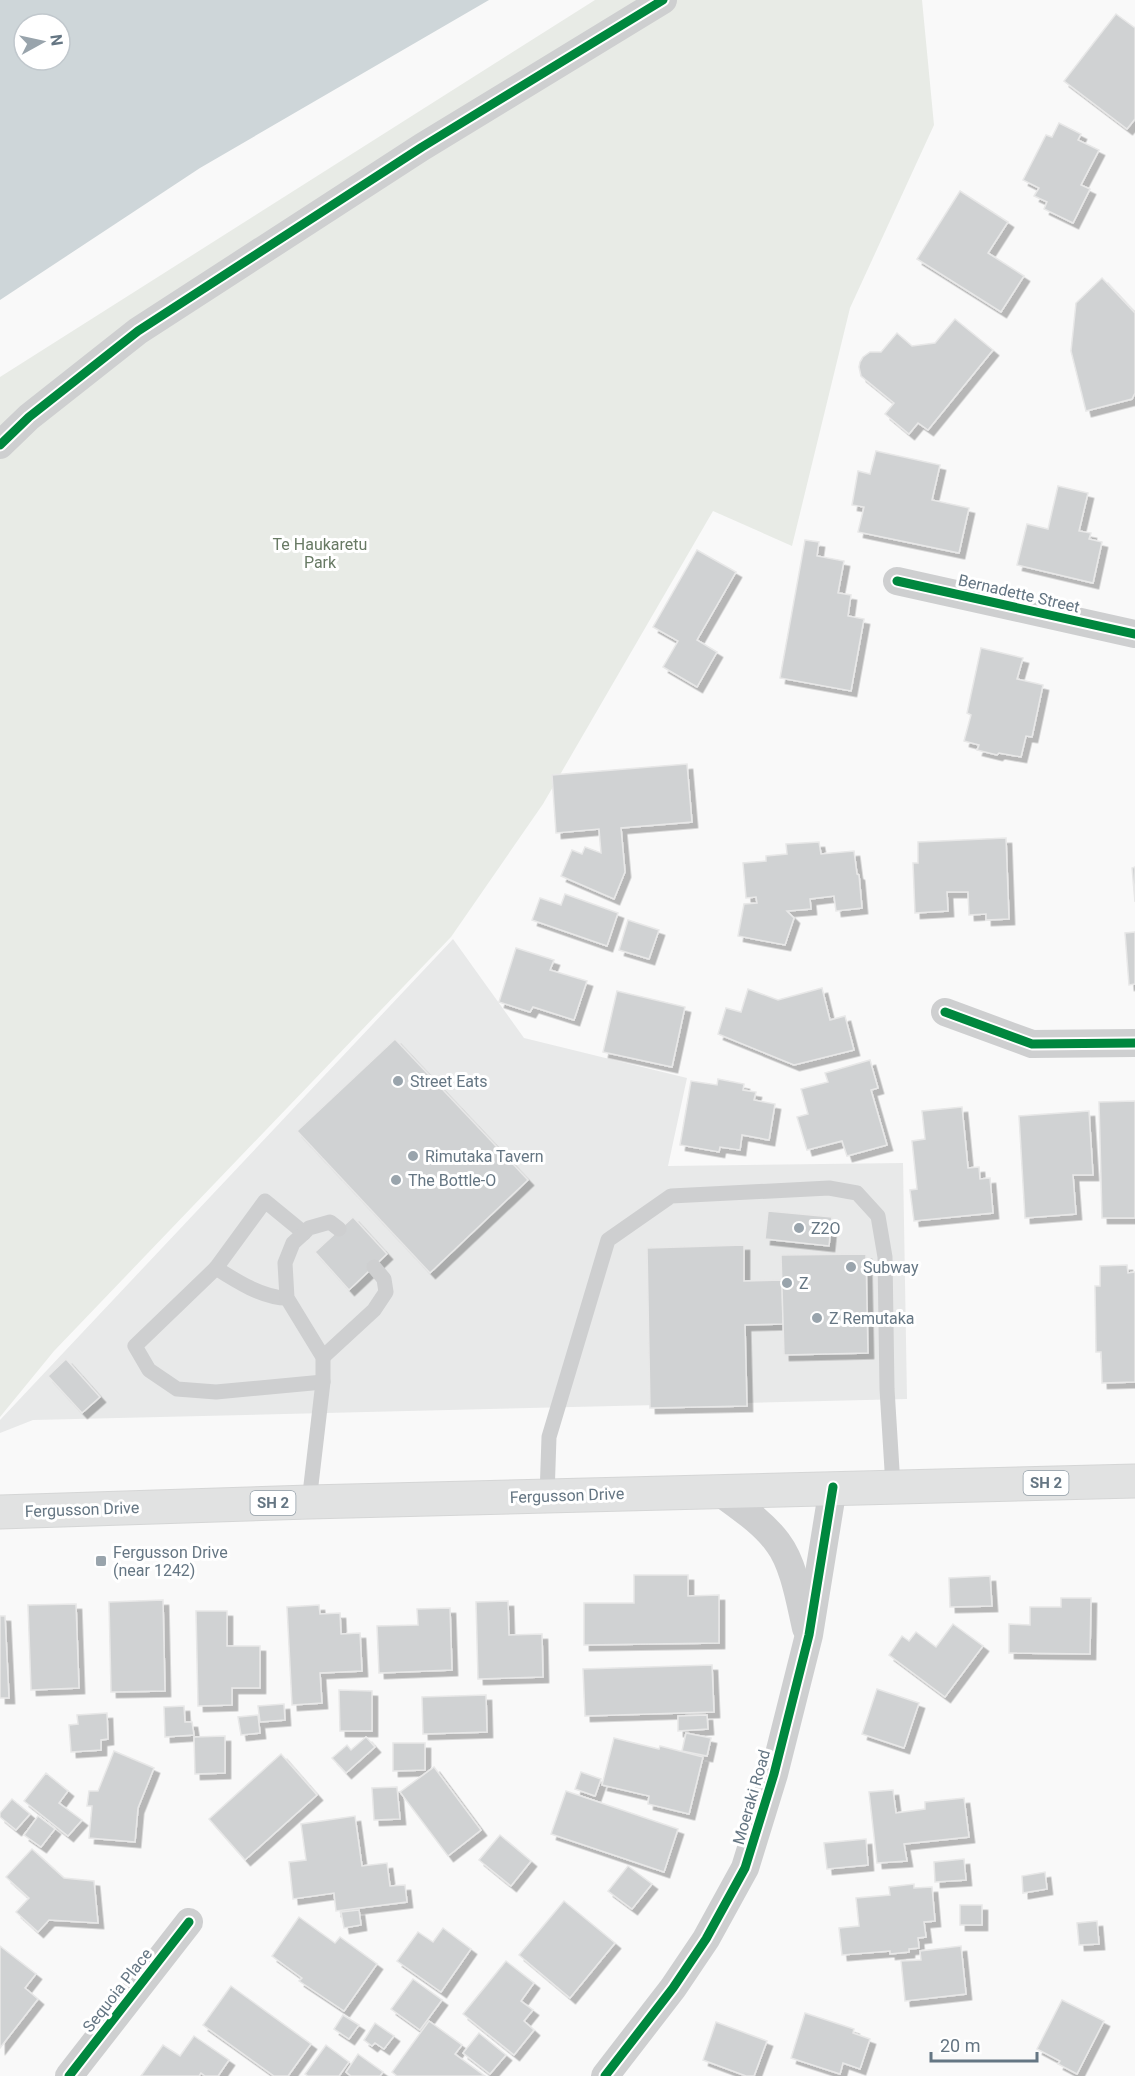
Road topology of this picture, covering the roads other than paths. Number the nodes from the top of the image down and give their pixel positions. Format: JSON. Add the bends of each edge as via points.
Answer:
{"nodes":[{"id":1,"x":663,"y":0,"type":"edge"},
{"id":2,"x":0,"y":445,"type":"edge"},
{"id":3,"x":897,"y":581,"type":"dead end"},
{"id":4,"x":1135,"y":634,"type":"edge"},
{"id":5,"x":945,"y":1012,"type":"dead end"},
{"id":6,"x":1135,"y":1043,"type":"edge"},
{"id":7,"x":339,"y":1229,"type":"dead end"},
{"id":8,"x":304,"y":1233,"type":"junction"},
{"id":9,"x":374,"y":1267,"type":"dead end"},
{"id":10,"x":216,"y":1268,"type":"junction"},
{"id":11,"x":287,"y":1298,"type":"junction"},
{"id":12,"x":323,"y":1357,"type":"junction"},
{"id":13,"x":323,"y":1382,"type":"junction"},
{"id":14,"x":1135,"y":1481,"type":"edge"},
{"id":15,"x":893,"y":1486,"type":"junction"},
{"id":16,"x":833,"y":1487,"type":"junction"},
{"id":17,"x":718,"y":1491,"type":"junction"},
{"id":18,"x":547,"y":1496,"type":"junction"},
{"id":19,"x":309,"y":1502,"type":"junction"},
{"id":20,"x":0,"y":1512,"type":"edge"},
{"id":21,"x":808,"y":1635,"type":"junction"},
{"id":22,"x":189,"y":1922,"type":"dead end"},
{"id":23,"x":69,"y":2076,"type":"edge"},
{"id":24,"x":605,"y":2076,"type":"edge"}],
"edges":[{"from":1,"to":2,"type":"street","via":[[422,147],[138,331],[29,417]]},
{"from":3,"to":4,"type":"street","name":"Bernadette Street"},
{"from":5,"to":6,"type":"street","via":[[1032,1044]]},
{"from":7,"to":8,"type":"lane","via":[[330,1222]]},
{"from":8,"to":10,"type":"lane","via":[[265,1201]]},
{"from":8,"to":11,"type":"lane","via":[[293,1244],[285,1263]]},
{"from":9,"to":12,"type":"lane","via":[[384,1279],[386,1292],[374,1310]]},
{"from":10,"to":11,"type":"lane","via":[[236,1281]]},
{"from":10,"to":13,"type":"lane","via":[[135,1346],[149,1370],[177,1389],[216,1392]]},
{"from":11,"to":12,"type":"lane"},
{"from":12,"to":13,"type":"lane"},
{"from":13,"to":19,"type":"lane"},
{"from":14,"to":15,"type":"highway","name":"Fergusson Drive","number":"SH 2"},
{"from":15,"to":16,"type":"highway","name":"Fergusson Drive","number":"SH 2"},
{"from":15,"to":18,"type":"lane","via":[[885,1257],[878,1216],[857,1193],[830,1188],[671,1196],[608,1240],[549,1437]]},
{"from":16,"to":17,"type":"highway","name":"Fergusson Drive","number":"SH 2"},
{"from":16,"to":21,"type":"street","name":"Moeraki Road"},
{"from":17,"to":18,"type":"highway","name":"Fergusson Drive","number":"SH 2"},
{"from":17,"to":21,"type":"street","name":"Moeraki Road","via":[[778,1543],[794,1580]]},
{"from":18,"to":19,"type":"highway","name":"Fergusson Drive","number":"SH 2"},
{"from":19,"to":20,"type":"highway","name":"Fergusson Drive","number":"SH 2"},
{"from":21,"to":24,"type":"street","name":"Moeraki Road","via":[[774,1774],[745,1868],[706,1939]]},
{"from":22,"to":23,"type":"street","name":"Sequoia Place"}]}
